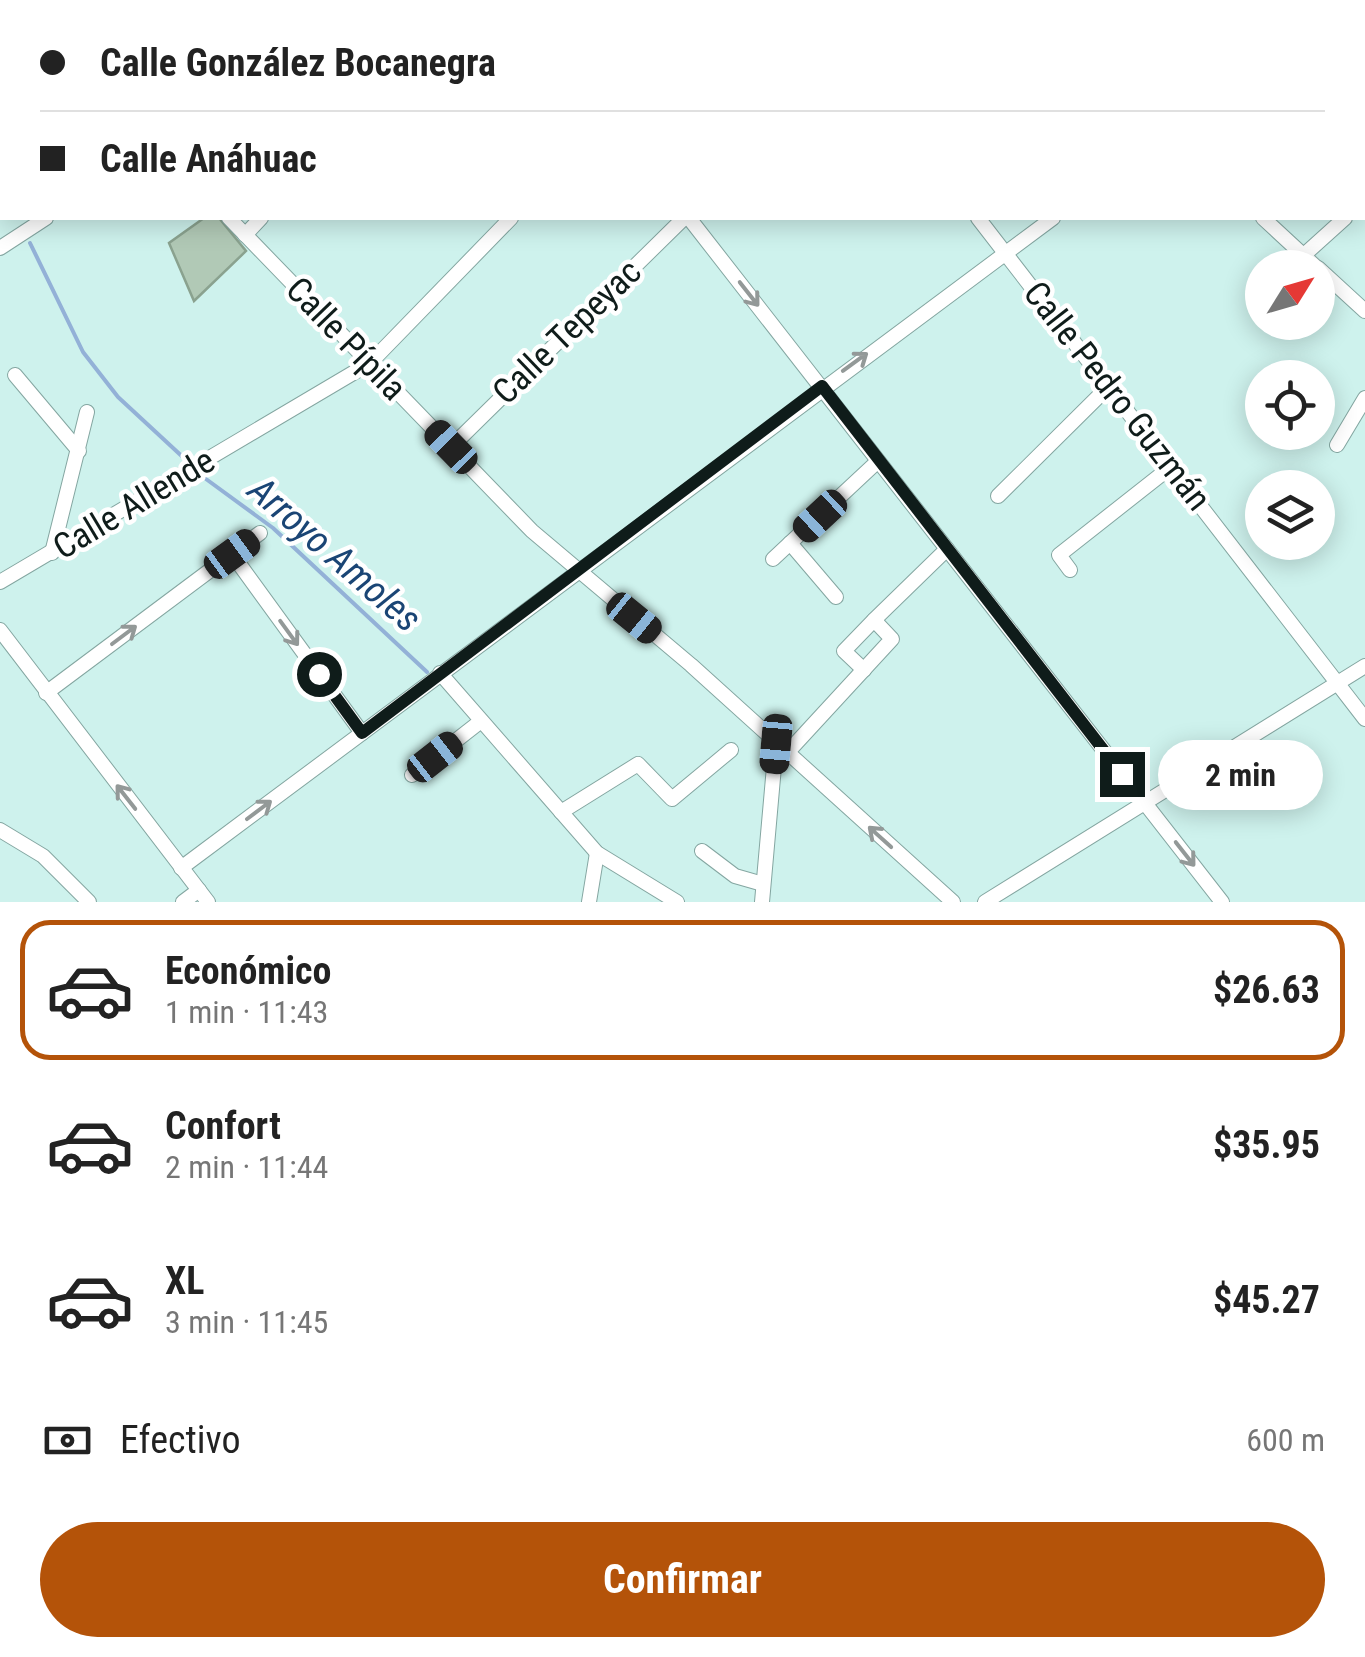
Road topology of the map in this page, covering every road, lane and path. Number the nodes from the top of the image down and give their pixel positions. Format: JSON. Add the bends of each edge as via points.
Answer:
{"nodes":[{"id":1,"x":43,"y":220,"type":"edge"},
{"id":2,"x":232,"y":220,"type":"edge"},
{"id":3,"x":259,"y":220,"type":"edge"},
{"id":4,"x":508,"y":220,"type":"edge"},
{"id":5,"x":684,"y":220,"type":"edge"},
{"id":6,"x":688,"y":220,"type":"edge"},
{"id":7,"x":980,"y":220,"type":"edge"},
{"id":8,"x":1050,"y":220,"type":"edge"},
{"id":9,"x":1265,"y":220,"type":"edge"},
{"id":10,"x":1344,"y":220,"type":"edge"},
{"id":11,"x":245,"y":235,"type":"junction"},
{"id":12,"x":0,"y":248,"type":"edge"},
{"id":13,"x":1298,"y":250,"type":"edge"},
{"id":14,"x":1310,"y":250,"type":"edge"},
{"id":15,"x":1005,"y":254,"type":"junction"},
{"id":16,"x":1335,"y":284,"type":"edge"},
{"id":17,"x":1365,"y":311,"type":"edge"},
{"id":18,"x":370,"y":363,"type":"junction"},
{"id":19,"x":15,"y":376,"type":"dead end"},
{"id":20,"x":1110,"y":385,"type":"junction"},
{"id":21,"x":822,"y":386,"type":"junction"},
{"id":22,"x":1365,"y":398,"type":"edge"},
{"id":23,"x":87,"y":412,"type":"dead end"},
{"id":24,"x":1338,"y":445,"type":"dead end"},
{"id":25,"x":451,"y":447,"type":"junction"},
{"id":26,"x":79,"y":451,"type":"junction"},
{"id":27,"x":878,"y":461,"type":"junction"},
{"id":28,"x":1172,"y":466,"type":"junction"},
{"id":29,"x":998,"y":496,"type":"dead end"},
{"id":30,"x":260,"y":534,"type":"dead end"},
{"id":31,"x":790,"y":543,"type":"junction"},
{"id":32,"x":947,"y":549,"type":"junction"},
{"id":33,"x":52,"y":553,"type":"junction"},
{"id":34,"x":232,"y":554,"type":"junction"},
{"id":35,"x":773,"y":560,"type":"dead end"},
{"id":36,"x":1070,"y":570,"type":"dead end"},
{"id":37,"x":576,"y":572,"type":"junction"},
{"id":38,"x":0,"y":582,"type":"edge"},
{"id":39,"x":836,"y":596,"type":"dead end"},
{"id":40,"x":874,"y":620,"type":"junction"},
{"id":41,"x":0,"y":630,"type":"edge"},
{"id":42,"x":1365,"y":666,"type":"edge"},
{"id":43,"x":864,"y":670,"type":"junction"},
{"id":44,"x":440,"y":673,"type":"junction"},
{"id":45,"x":1338,"y":683,"type":"junction"},
{"id":46,"x":46,"y":693,"type":"junction"},
{"id":47,"x":1365,"y":719,"type":"edge"},
{"id":48,"x":481,"y":721,"type":"junction"},
{"id":49,"x":362,"y":733,"type":"junction"},
{"id":50,"x":781,"y":749,"type":"junction"},
{"id":51,"x":731,"y":750,"type":"dead end"},
{"id":52,"x":412,"y":775,"type":"dead end"},
{"id":53,"x":1144,"y":803,"type":"junction"},
{"id":54,"x":561,"y":812,"type":"junction"},
{"id":55,"x":0,"y":830,"type":"edge"},
{"id":56,"x":702,"y":850,"type":"dead end"},
{"id":57,"x":597,"y":853,"type":"junction"},
{"id":58,"x":181,"y":868,"type":"junction"},
{"id":59,"x":763,"y":884,"type":"junction"},
{"id":60,"x":203,"y":896,"type":"edge"},
{"id":61,"x":89,"y":902,"type":"edge"},
{"id":62,"x":183,"y":902,"type":"edge"},
{"id":63,"x":590,"y":902,"type":"edge"},
{"id":64,"x":677,"y":902,"type":"edge"},
{"id":65,"x":762,"y":902,"type":"edge"},
{"id":66,"x":953,"y":902,"type":"edge"},
{"id":67,"x":985,"y":902,"type":"edge"},
{"id":68,"x":1222,"y":902,"type":"edge"}],
"edges":[{"from":1,"to":12,"type":"street"},
{"from":2,"to":11,"type":"street","name":"Calle Pípila"},
{"from":3,"to":11,"type":"street"},
{"from":4,"to":18,"type":"street","name":"Calle Allende"},
{"from":5,"to":25,"type":"street","name":"Calle Tepeyac"},
{"from":6,"to":21,"type":"street","one_way":true},
{"from":7,"to":15,"type":"street","name":"Calle Pedro Guzmán"},
{"from":8,"to":15,"type":"street"},
{"from":9,"to":13,"type":"street"},
{"from":10,"to":14,"type":"street"},
{"from":11,"to":18,"type":"street","name":"Calle Pípila"},
{"from":15,"to":20,"type":"street","name":"Calle Pedro Guzmán"},
{"from":21,"to":15,"type":"street","one_way":true},
{"from":16,"to":17,"type":"street"},
{"from":18,"to":25,"type":"street","name":"Calle Pípila"},
{"from":18,"to":33,"type":"street","name":"Calle Allende"},
{"from":19,"to":26,"type":"street"},
{"from":20,"to":28,"type":"street","name":"Calle Pedro Guzmán"},
{"from":20,"to":29,"type":"street"},
{"from":21,"to":27,"type":"street"},
{"from":21,"to":37,"type":"street"},
{"from":22,"to":24,"type":"street"},
{"from":23,"to":26,"type":"street"},
{"from":25,"to":37,"type":"street","name":"Calle Pípila"},
{"from":26,"to":33,"type":"street"},
{"from":27,"to":31,"type":"street"},
{"from":27,"to":32,"type":"street"},
{"from":28,"to":36,"type":"street","via":[[1059,554]]},
{"from":28,"to":45,"type":"street","name":"Calle Pedro Guzmán"},
{"from":30,"to":34,"type":"street"},
{"from":31,"to":35,"type":"street"},
{"from":31,"to":39,"type":"street"},
{"from":32,"to":40,"type":"street"},
{"from":32,"to":53,"type":"street"},
{"from":33,"to":38,"type":"street","name":"Calle Allende"},
{"from":46,"to":34,"type":"street","one_way":true},
{"from":34,"to":49,"type":"street","one_way":true},
{"from":37,"to":44,"type":"street"},
{"from":37,"to":50,"type":"street","name":"Calle Pípila"},
{"from":40,"to":43,"type":"street","via":[[892,639]]},
{"from":40,"to":43,"type":"street","via":[[844,651]]},
{"from":41,"to":46,"type":"street"},
{"from":42,"to":45,"type":"street"},
{"from":43,"to":50,"type":"street"},
{"from":44,"to":48,"type":"street"},
{"from":44,"to":49,"type":"street"},
{"from":45,"to":47,"type":"street","name":"Calle Pedro Guzmán"},
{"from":45,"to":53,"type":"street"},
{"from":58,"to":46,"type":"street","one_way":true},
{"from":48,"to":52,"type":"street"},
{"from":48,"to":54,"type":"street"},
{"from":58,"to":49,"type":"street","one_way":true},
{"from":50,"to":59,"type":"street"},
{"from":66,"to":50,"type":"street","name":"Calle Pípila","one_way":true},
{"from":51,"to":54,"type":"street","via":[[672,799],[638,764]]},
{"from":53,"to":67,"type":"street"},
{"from":53,"to":68,"type":"street","one_way":true},
{"from":54,"to":57,"type":"street"},
{"from":55,"to":61,"type":"street","via":[[43,856]]},
{"from":56,"to":59,"type":"street","via":[[735,876]]},
{"from":57,"to":63,"type":"street"},
{"from":57,"to":64,"type":"street"},
{"from":58,"to":60,"type":"street"},
{"from":59,"to":65,"type":"street"},
{"from":60,"to":62,"type":"street"}]}
